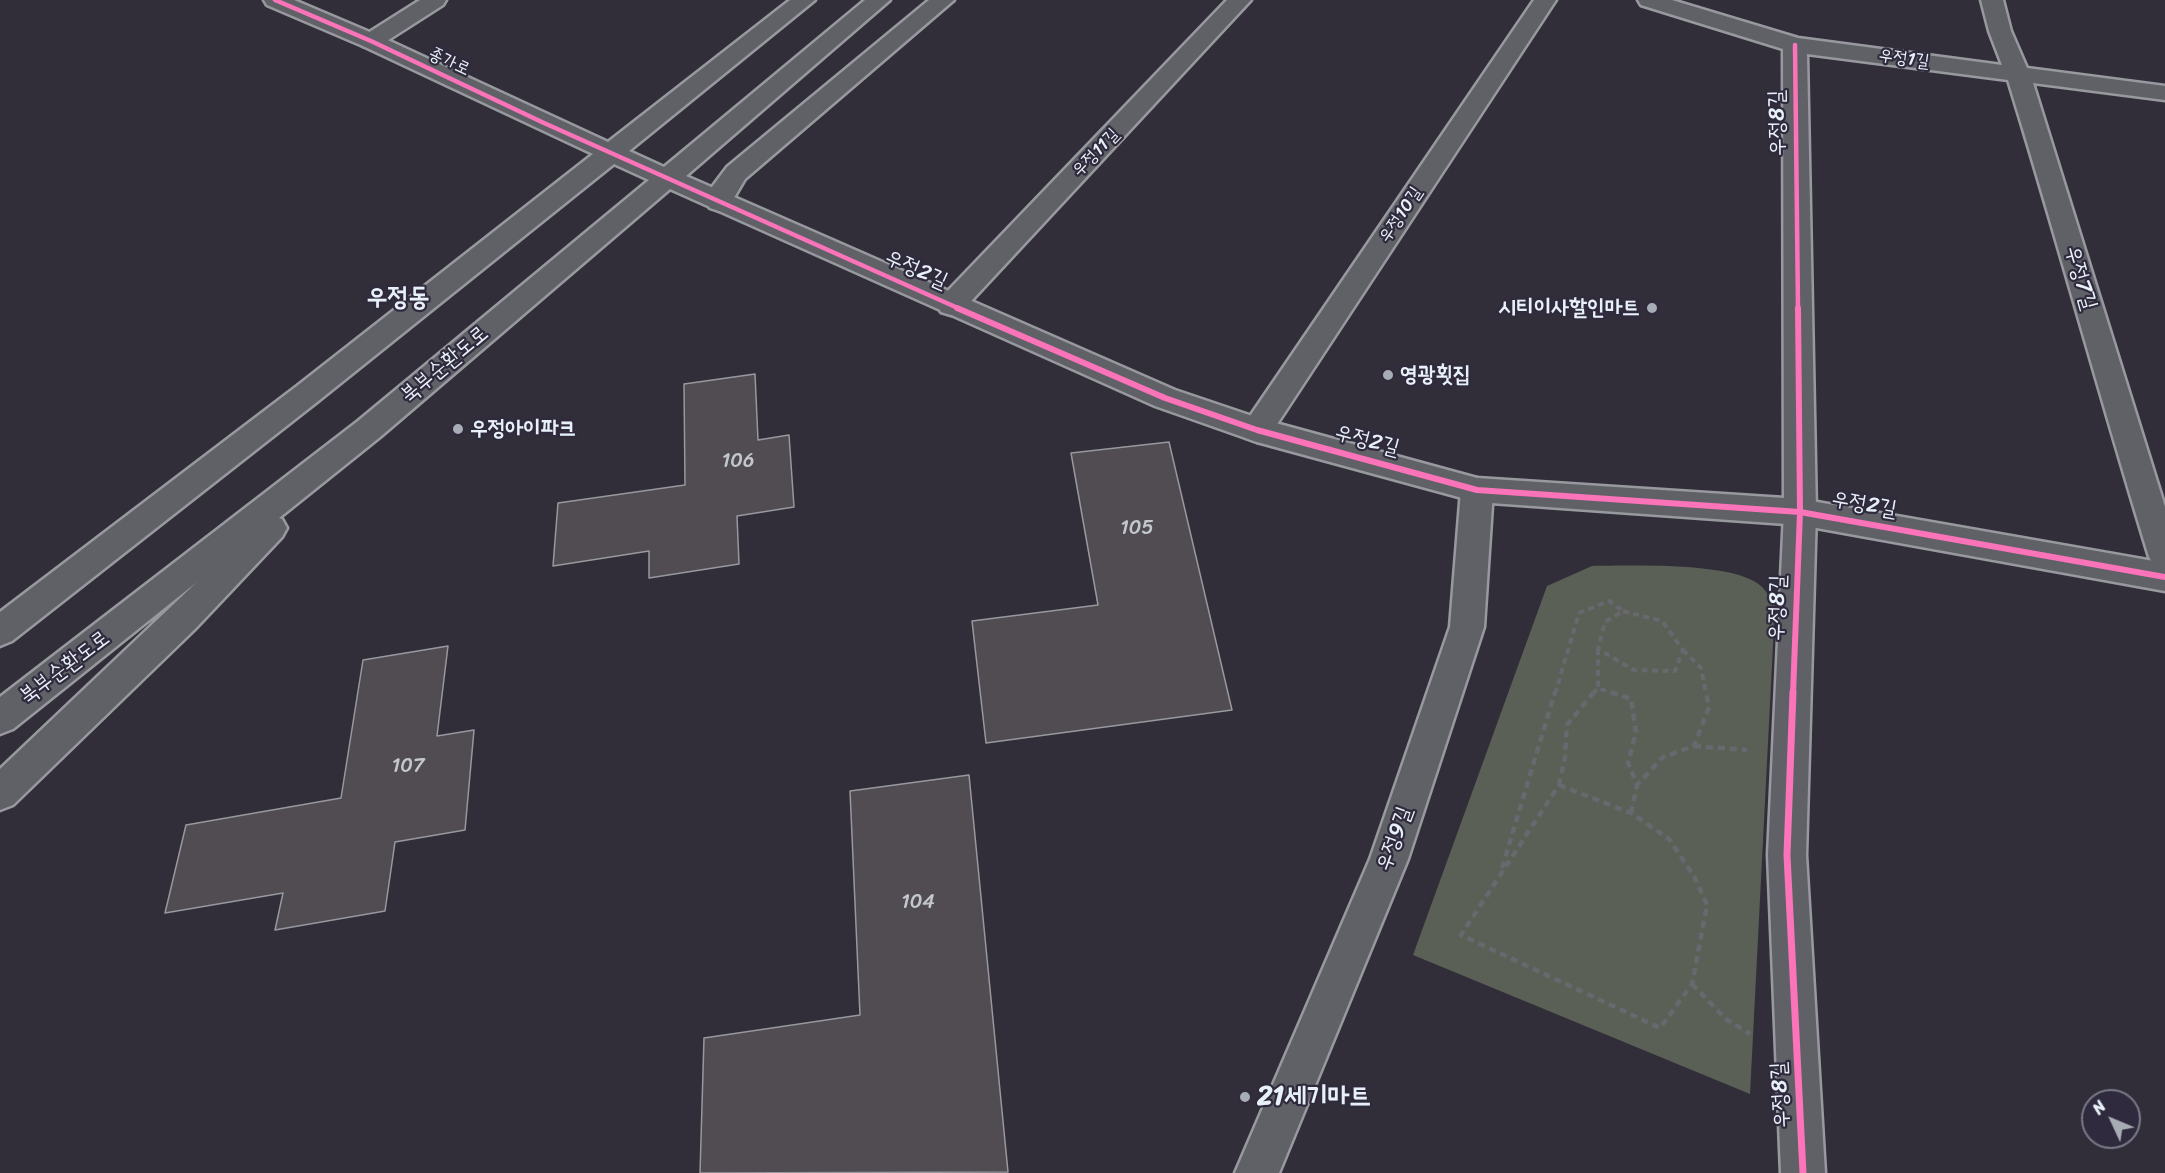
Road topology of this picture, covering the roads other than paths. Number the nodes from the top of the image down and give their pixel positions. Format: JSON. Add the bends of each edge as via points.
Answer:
{"nodes":[{"id":1,"x":275,"y":0,"type":"edge"},
{"id":2,"x":435,"y":0,"type":"edge"},
{"id":3,"x":804,"y":0,"type":"edge"},
{"id":4,"x":879,"y":0,"type":"edge"},
{"id":5,"x":943,"y":0,"type":"edge"},
{"id":6,"x":1240,"y":0,"type":"edge"},
{"id":7,"x":1545,"y":0,"type":"edge"},
{"id":8,"x":1649,"y":0,"type":"edge"},
{"id":9,"x":1992,"y":0,"type":"edge"},
{"id":10,"x":371,"y":41,"type":"junction"},
{"id":11,"x":1795,"y":45,"type":"junction"},
{"id":12,"x":2018,"y":75,"type":"junction"},
{"id":13,"x":2165,"y":93,"type":"edge"},
{"id":14,"x":610,"y":153,"type":"junction"},
{"id":15,"x":667,"y":178,"type":"junction"},
{"id":16,"x":719,"y":202,"type":"junction"},
{"id":17,"x":951,"y":305,"type":"junction"},
{"id":18,"x":369,"y":429,"type":"junction"},
{"id":19,"x":1257,"y":430,"type":"junction"},
{"id":20,"x":1478,"y":490,"type":"junction"},
{"id":21,"x":1800,"y":512,"type":"junction"},
{"id":22,"x":2165,"y":557,"type":"edge"},
{"id":23,"x":2165,"y":577,"type":"edge"},
{"id":24,"x":0,"y":631,"type":"edge"},
{"id":25,"x":0,"y":718,"type":"edge"},
{"id":26,"x":0,"y":793,"type":"edge"},
{"id":27,"x":1257,"y":1173,"type":"edge"},
{"id":28,"x":1803,"y":1173,"type":"edge"}],
"edges":[{"from":1,"to":10,"type":"street","name":"종가로"},
{"from":2,"to":10,"type":"street"},
{"from":3,"to":14,"type":"street"},
{"from":4,"to":15,"type":"street","name":"북부순환도로"},
{"from":5,"to":16,"type":"street","via":[[736,173]]},
{"from":6,"to":17,"type":"street","name":"우정11길"},
{"from":7,"to":19,"type":"street","name":"우정10길"},
{"from":8,"to":11,"type":"street","name":"우정1길"},
{"from":9,"to":12,"type":"street","name":"우정7길"},
{"from":10,"to":14,"type":"street","name":"종가로"},
{"from":11,"to":12,"type":"street","name":"우정1길"},
{"from":11,"to":21,"type":"street","name":"우정8길"},
{"from":12,"to":13,"type":"street","name":"우정1길"},
{"from":12,"to":22,"type":"street","name":"우정7길"},
{"from":14,"to":15,"type":"street","name":"우정2길"},
{"from":14,"to":24,"type":"street","via":[[308,394]]},
{"from":15,"to":16,"type":"street","name":"우정2길"},
{"from":15,"to":18,"type":"street","name":"북부순환도로"},
{"from":16,"to":17,"type":"street","name":"우정2길"},
{"from":17,"to":19,"type":"street","name":"우정2길","via":[[1165,398]]},
{"from":18,"to":25,"type":"street","name":"북부순환도로"},
{"from":18,"to":26,"type":"street","via":[[183,619]]},
{"from":19,"to":20,"type":"street","name":"우정2길"},
{"from":20,"to":21,"type":"street","name":"우정2길"},
{"from":20,"to":27,"type":"street","name":"우정9길","via":[[1467,627],[1389,859]]},
{"from":21,"to":23,"type":"street","name":"우정2길"},
{"from":21,"to":28,"type":"street","name":"우정8길","via":[[1786,855]]}]}
